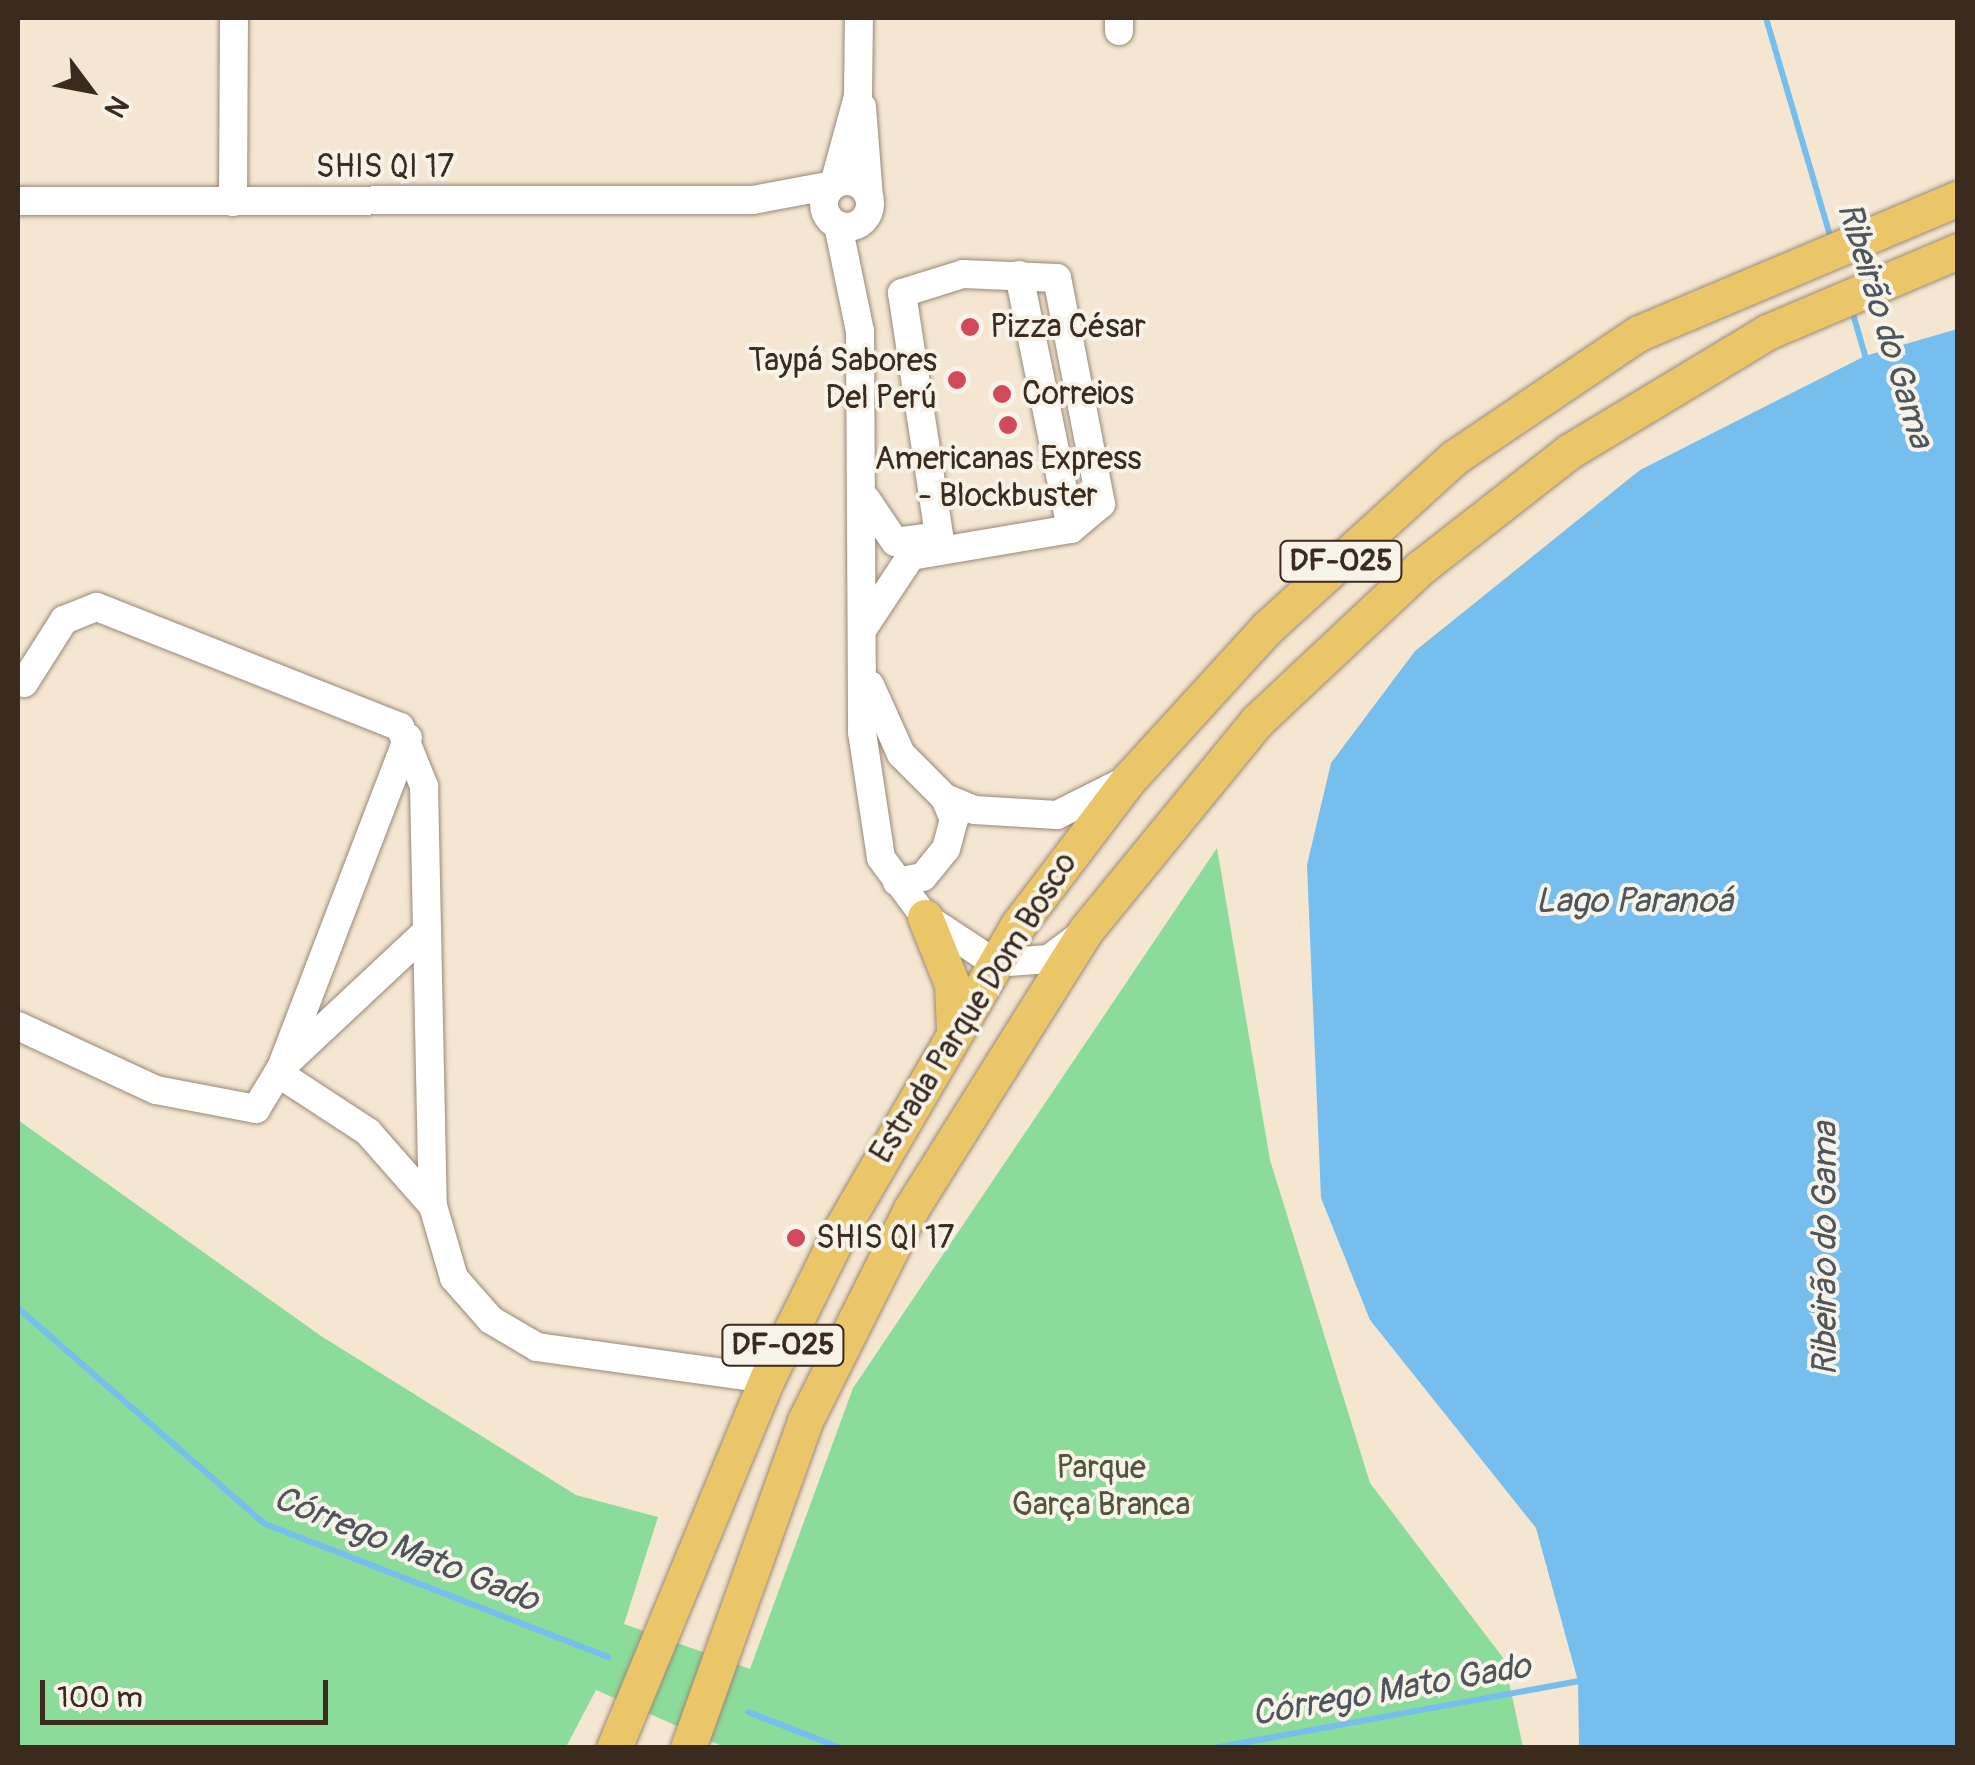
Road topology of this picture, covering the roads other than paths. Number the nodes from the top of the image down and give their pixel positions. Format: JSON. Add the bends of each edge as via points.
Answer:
{"nodes":[{"id":1,"x":234,"y":18,"type":"edge"},
{"id":2,"x":859,"y":18,"type":"edge"},
{"id":3,"x":858,"y":96,"type":"junction"},
{"id":4,"x":834,"y":184,"type":"junction"},
{"id":5,"x":1958,"y":198,"type":"edge"},
{"id":6,"x":753,"y":200,"type":"junction"},
{"id":7,"x":18,"y":201,"type":"edge"},
{"id":8,"x":233,"y":202,"type":"junction"},
{"id":9,"x":868,"y":206,"type":"junction"},
{"id":10,"x":835,"y":224,"type":"junction"},
{"id":11,"x":1958,"y":250,"type":"edge"},
{"id":12,"x":1019,"y":275,"type":"junction"},
{"id":13,"x":860,"y":331,"type":"junction"},
{"id":14,"x":866,"y":498,"type":"junction"},
{"id":15,"x":1068,"y":519,"type":"junction"},
{"id":16,"x":939,"y":536,"type":"junction"},
{"id":17,"x":866,"y":552,"type":"junction"},
{"id":18,"x":900,"y":552,"type":"junction"},
{"id":19,"x":1268,"y":627,"type":"junction"},
{"id":20,"x":864,"y":628,"type":"junction"},
{"id":21,"x":862,"y":660,"type":"junction"},
{"id":22,"x":24,"y":683,"type":"dead end"},
{"id":23,"x":1256,"y":721,"type":"junction"},
{"id":24,"x":408,"y":738,"type":"junction"},
{"id":25,"x":1129,"y":779,"type":"junction"},
{"id":26,"x":945,"y":798,"type":"junction"},
{"id":27,"x":897,"y":882,"type":"junction"},
{"id":28,"x":924,"y":917,"type":"junction"},
{"id":29,"x":1086,"y":930,"type":"junction"},
{"id":30,"x":427,"y":932,"type":"junction"},
{"id":31,"x":995,"y":964,"type":"junction"},
{"id":32,"x":18,"y":1026,"type":"edge"},
{"id":33,"x":954,"y":1032,"type":"junction"},
{"id":34,"x":279,"y":1071,"type":"junction"},
{"id":35,"x":870,"y":1177,"type":"junction"},
{"id":36,"x":433,"y":1206,"type":"junction"},
{"id":37,"x":910,"y":1208,"type":"junction"},
{"id":38,"x":840,"y":1230,"type":"junction"},
{"id":39,"x":886,"y":1257,"type":"junction"},
{"id":40,"x":767,"y":1379,"type":"junction"},
{"id":41,"x":614,"y":1748,"type":"edge"},
{"id":42,"x":688,"y":1748,"type":"edge"}],
"edges":[{"from":1,"to":8,"type":"street"},
{"from":2,"to":3,"type":"street"},
{"from":3,"to":4,"type":"street"},
{"from":3,"to":9,"type":"street"},
{"from":4,"to":6,"type":"street","name":"SHIS QI 17"},
{"from":4,"to":9,"type":"street","via":[[855,182]]},
{"from":4,"to":10,"type":"street","via":[[823,203]]},
{"from":5,"to":19,"type":"main road","name":"Estrada Parque Dom Bosco","number":"DF-025","via":[[1639,333],[1455,457]]},
{"from":6,"to":8,"type":"street","name":"SHIS QI 17"},
{"from":6,"to":10,"type":"street","name":"SHIS QI 17"},
{"from":7,"to":8,"type":"street","name":"SHIS QI 17"},
{"from":9,"to":10,"type":"street"},
{"from":9,"to":13,"type":"street"},
{"from":10,"to":13,"type":"street"},
{"from":11,"to":23,"type":"main road","name":"Estrada Parque Dom Bosco","number":"DF-025","via":[[1809,312],[1570,451],[1420,568]]},
{"from":12,"to":15,"type":"street"},
{"from":12,"to":15,"type":"street","via":[[1059,280],[1104,482],[1101,504]]},
{"from":12,"to":16,"type":"street","via":[[962,274],[900,299]]},
{"from":13,"to":14,"type":"street"},
{"from":14,"to":17,"type":"street"},
{"from":14,"to":18,"type":"street"},
{"from":15,"to":16,"type":"street"},
{"from":15,"to":18,"type":"street"},
{"from":16,"to":18,"type":"street"},
{"from":17,"to":18,"type":"street"},
{"from":17,"to":20,"type":"street"},
{"from":18,"to":20,"type":"street"},
{"from":19,"to":23,"type":"main road","via":[[1300,620],[1314,636]]},
{"from":19,"to":25,"type":"main road","name":"Estrada Parque Dom Bosco","number":"DF-025"},
{"from":20,"to":21,"type":"street"},
{"from":21,"to":26,"type":"street","via":[[882,722]]},
{"from":21,"to":27,"type":"street","via":[[870,822]]},
{"from":22,"to":24,"type":"street","via":[[64,620],[97,607],[366,708]]},
{"from":23,"to":29,"type":"main road","name":"Estrada Parque Dom Bosco","number":"DF-025"},
{"from":24,"to":30,"type":"street","via":[[424,786]]},
{"from":24,"to":34,"type":"street"},
{"from":25,"to":26,"type":"street","via":[[1033,818]]},
{"from":25,"to":31,"type":"main road","name":"Estrada Parque Dom Bosco","number":"DF-025"},
{"from":26,"to":27,"type":"street","via":[[954,820],[946,849],[924,877]]},
{"from":27,"to":28,"type":"street"},
{"from":28,"to":31,"type":"street"},
{"from":28,"to":33,"type":"main road","via":[[952,984]]},
{"from":29,"to":31,"type":"street","via":[[1049,959]]},
{"from":29,"to":37,"type":"main road","name":"Estrada Parque Dom Bosco","number":"DF-025"},
{"from":30,"to":34,"type":"street"},
{"from":30,"to":36,"type":"street"},
{"from":31,"to":33,"type":"main road","name":"Estrada Parque Dom Bosco","number":"DF-025"},
{"from":32,"to":34,"type":"street","via":[[156,1090],[223,1107],[256,1109]]},
{"from":33,"to":35,"type":"main road","name":"Estrada Parque Dom Bosco","number":"DF-025"},
{"from":34,"to":36,"type":"street","via":[[368,1132]]},
{"from":35,"to":37,"type":"main road","via":[[876,1205]]},
{"from":35,"to":38,"type":"main road","name":"Estrada Parque Dom Bosco","number":"DF-025"},
{"from":36,"to":40,"type":"street","via":[[442,1256],[469,1301],[537,1347]]},
{"from":37,"to":39,"type":"main road","name":"Estrada Parque Dom Bosco","number":"DF-025"},
{"from":38,"to":39,"type":"main road","via":[[873,1222]]},
{"from":38,"to":40,"type":"main road","name":"Estrada Parque Dom Bosco","number":"DF-025"},
{"from":39,"to":42,"type":"main road","name":"Estrada Parque Dom Bosco","number":"DF-025","via":[[805,1422]]},
{"from":40,"to":41,"type":"main road","name":"Estrada Parque Dom Bosco","number":"DF-025"}]}
